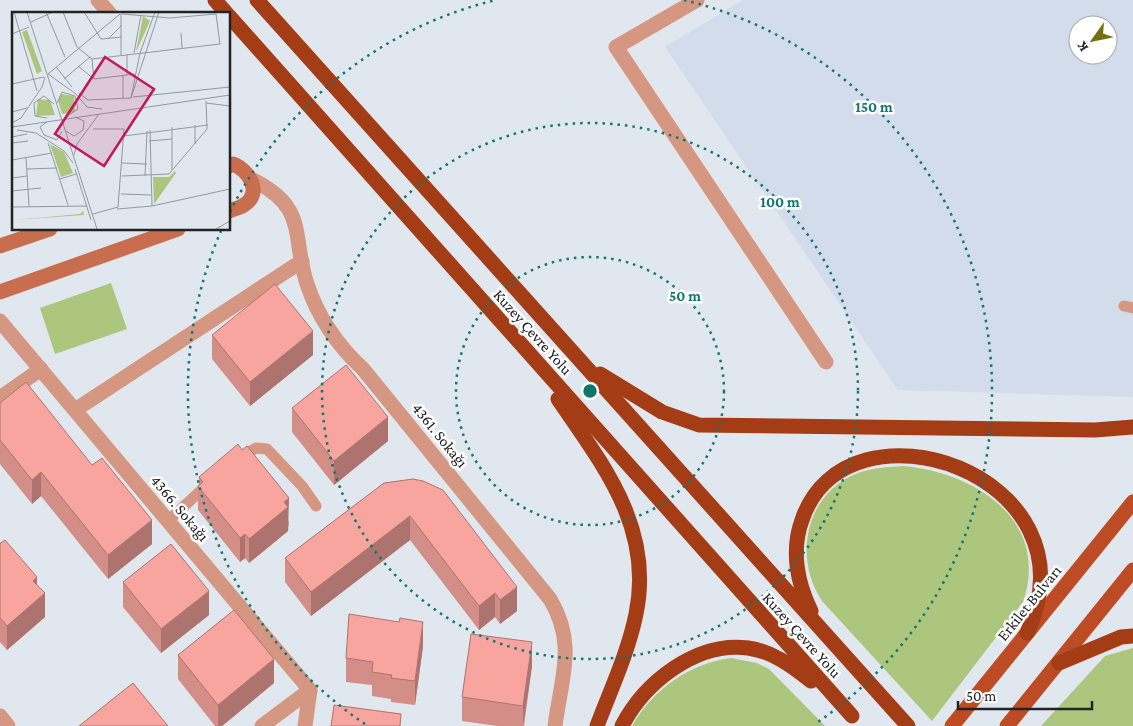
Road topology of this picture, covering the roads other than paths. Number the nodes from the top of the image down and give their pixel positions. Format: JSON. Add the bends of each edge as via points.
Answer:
{"nodes":[{"id":1,"x":98,"y":0,"type":"edge"},
{"id":2,"x":215,"y":0,"type":"edge"},
{"id":3,"x":257,"y":0,"type":"edge"},
{"id":4,"x":692,"y":1,"type":"edge"},
{"id":5,"x":108,"y":12,"type":"edge"},
{"id":6,"x":225,"y":12,"type":"edge"},
{"id":7,"x":230,"y":17,"type":"edge"},
{"id":8,"x":230,"y":162,"type":"edge"},
{"id":9,"x":251,"y":179,"type":"junction"},
{"id":10,"x":230,"y":211,"type":"edge"},
{"id":11,"x":47,"y":230,"type":"edge"},
{"id":12,"x":175,"y":230,"type":"edge"},
{"id":13,"x":0,"y":246,"type":"edge"},
{"id":14,"x":302,"y":261,"type":"junction"},
{"id":15,"x":0,"y":292,"type":"edge"},
{"id":16,"x":0,"y":321,"type":"edge"},
{"id":17,"x":523,"y":348,"type":"junction"},
{"id":18,"x":826,"y":362,"type":"dead end"},
{"id":19,"x":586,"y":365,"type":"junction"},
{"id":20,"x":41,"y":369,"type":"junction"},
{"id":21,"x":0,"y":398,"type":"edge"},
{"id":22,"x":75,"y":410,"type":"junction"},
{"id":23,"x":1133,"y":427,"type":"edge"},
{"id":24,"x":228,"y":467,"type":"edge"},
{"id":25,"x":218,"y":475,"type":"edge"},
{"id":26,"x":1133,"y":502,"type":"edge"},
{"id":27,"x":316,"y":506,"type":"dead end"},
{"id":28,"x":168,"y":521,"type":"junction"},
{"id":29,"x":1133,"y":570,"type":"edge"},
{"id":30,"x":822,"y":630,"type":"junction"},
{"id":31,"x":1027,"y":633,"type":"junction"},
{"id":32,"x":1133,"y":636,"type":"edge"},
{"id":33,"x":1059,"y":663,"type":"junction"},
{"id":34,"x":310,"y":690,"type":"junction"},
{"id":35,"x":0,"y":716,"type":"edge"},
{"id":36,"x":856,"y":721,"type":"edge"},
{"id":37,"x":8,"y":726,"type":"edge"},
{"id":38,"x":262,"y":726,"type":"edge"},
{"id":39,"x":305,"y":726,"type":"edge"},
{"id":40,"x":555,"y":726,"type":"edge"},
{"id":41,"x":597,"y":726,"type":"edge"},
{"id":42,"x":622,"y":726,"type":"edge"},
{"id":43,"x":908,"y":726,"type":"edge"},
{"id":44,"x":952,"y":726,"type":"edge"},
{"id":45,"x":1007,"y":726,"type":"edge"}],
"edges":[{"from":1,"to":5,"type":"street"},
{"from":2,"to":6,"type":"highway","name":"Kuzey Çevre Yolu"},
{"from":3,"to":19,"type":"highway","name":"Kuzey Çevre Yolu"},
{"from":4,"to":18,"type":"street","via":[[616,47]]},
{"from":7,"to":17,"type":"highway","name":"Kuzey Çevre Yolu"},
{"from":8,"to":9,"type":"street","via":[[247,172]]},
{"from":9,"to":10,"type":"street","via":[[249,200]]},
{"from":9,"to":14,"type":"street","name":"4361. Sokağı","via":[[274,192],[290,212],[299,236]]},
{"from":11,"to":13,"type":"street"},
{"from":12,"to":15,"type":"street"},
{"from":14,"to":22,"type":"street"},
{"from":14,"to":40,"type":"street","name":"4361. Sokağı","via":[[314,302],[334,338],[369,376],[558,611],[567,652]]},
{"from":16,"to":20,"type":"street","name":"4366. Sokağı"},
{"from":17,"to":36,"type":"highway","name":"Kuzey Çevre Yolu"},
{"from":17,"to":41,"type":"highway","via":[[616,485],[634,537],[639,578],[637,613],[627,650]]},
{"from":19,"to":23,"type":"highway","via":[[662,412],[699,426],[1076,430]]},
{"from":19,"to":30,"type":"highway","name":"Kuzey Çevre Yolu"},
{"from":20,"to":21,"type":"street"},
{"from":20,"to":22,"type":"street","name":"4366. Sokağı"},
{"from":22,"to":28,"type":"street","name":"4366. Sokağı"},
{"from":24,"to":27,"type":"lane","via":[[246,452],[256,448],[267,449]]},
{"from":25,"to":28,"type":"lane"},
{"from":26,"to":31,"type":"main road","name":"Erkilet Bulvarı"},
{"from":28,"to":34,"type":"street","name":"4366. Sokağı"},
{"from":29,"to":33,"type":"main road"},
{"from":30,"to":31,"type":"highway","via":[[806,603],[798,573],[797,541],[804,513],[819,490],[841,471],[869,459],[900,455],[929,459],[964,470],[1000,493],[1023,517],[1035,541],[1041,581],[1037,608]]},
{"from":30,"to":43,"type":"highway","name":"Kuzey Çevre Yolu"},
{"from":31,"to":44,"type":"main road","name":"Erkilet Bulvarı"},
{"from":32,"to":33,"type":"highway","via":[[1121,637]]},
{"from":33,"to":45,"type":"main road"},
{"from":34,"to":38,"type":"street"},
{"from":34,"to":39,"type":"street"},
{"from":35,"to":37,"type":"street"},
{"from":36,"to":42,"type":"highway","via":[[787,663],[762,652],[735,647],[703,654],[659,679],[639,700]]}]}
